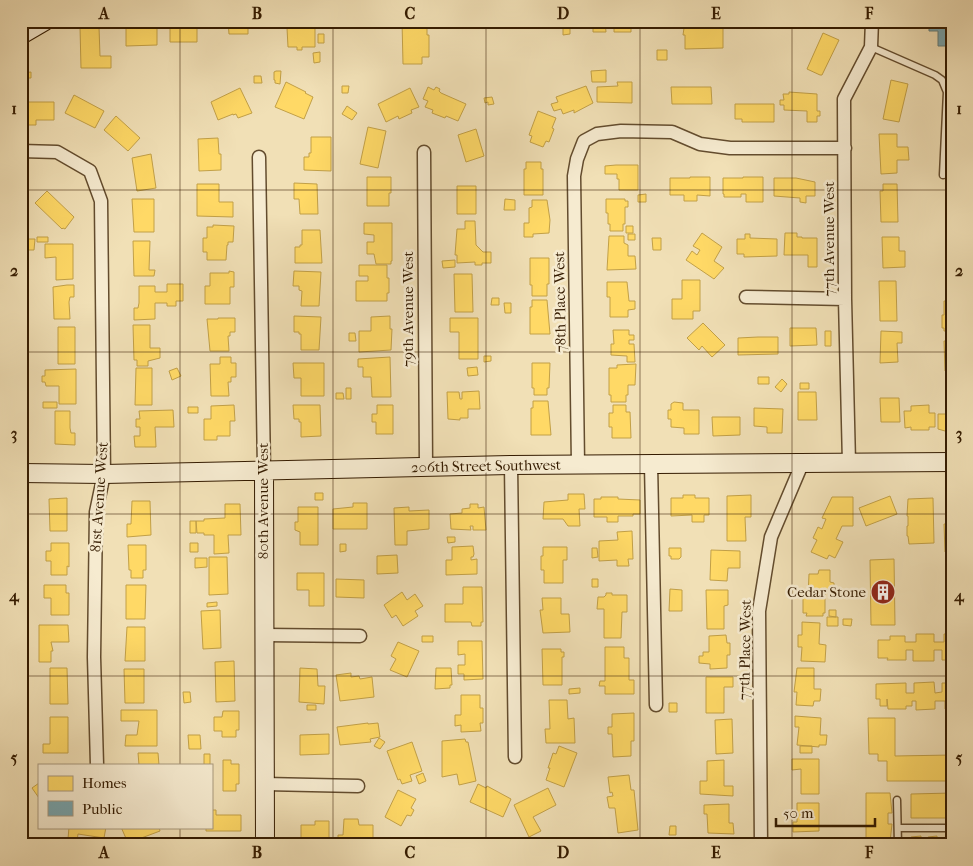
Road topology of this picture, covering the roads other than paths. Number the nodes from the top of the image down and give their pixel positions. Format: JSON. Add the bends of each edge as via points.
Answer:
{"nodes":[{"id":1,"x":44,"y":21,"type":"edge"},
{"id":2,"x":872,"y":21,"type":"edge"},
{"id":3,"x":21,"y":34,"type":"edge"},
{"id":4,"x":871,"y":47,"type":"junction"},
{"id":5,"x":845,"y":148,"type":"junction"},
{"id":6,"x":21,"y":152,"type":"edge"},
{"id":7,"x":424,"y":152,"type":"dead end"},
{"id":8,"x":259,"y":157,"type":"dead end"},
{"id":9,"x":942,"y":175,"type":"dead end"},
{"id":10,"x":746,"y":297,"type":"dead end"},
{"id":11,"x":845,"y":299,"type":"junction"},
{"id":12,"x":952,"y":462,"type":"edge"},
{"id":13,"x":849,"y":463,"type":"junction"},
{"id":14,"x":578,"y":464,"type":"junction"},
{"id":15,"x":651,"y":464,"type":"junction"},
{"id":16,"x":802,"y":464,"type":"junction"},
{"id":17,"x":511,"y":465,"type":"junction"},
{"id":18,"x":426,"y":467,"type":"junction"},
{"id":19,"x":264,"y":470,"type":"junction"},
{"id":20,"x":21,"y":473,"type":"edge"},
{"id":21,"x":104,"y":474,"type":"junction"},
{"id":22,"x":264,"y":636,"type":"junction"},
{"id":23,"x":360,"y":636,"type":"dead end"},
{"id":24,"x":656,"y":705,"type":"dead end"},
{"id":25,"x":515,"y":757,"type":"dead end"},
{"id":26,"x":97,"y":764,"type":"edge"},
{"id":27,"x":265,"y":784,"type":"junction"},
{"id":28,"x":358,"y":786,"type":"dead end"},
{"id":29,"x":897,"y":800,"type":"dead end"},
{"id":30,"x":898,"y":828,"type":"junction"},
{"id":31,"x":952,"y":828,"type":"edge"},
{"id":32,"x":265,"y":845,"type":"edge"},
{"id":33,"x":761,"y":845,"type":"edge"},
{"id":34,"x":898,"y":845,"type":"edge"}],
"edges":[{"from":1,"to":3,"type":"street"},
{"from":2,"to":4,"type":"street","name":"77th Avenue West"},
{"from":4,"to":5,"type":"street","name":"77th Avenue West","via":[[844,99]]},
{"from":4,"to":9,"type":"lane","via":[[942,80],[947,92]]},
{"from":5,"to":11,"type":"street","name":"77th Avenue West"},
{"from":5,"to":14,"type":"street","name":"78th Place West","via":[[730,148],[700,144],[672,132],[621,131],[597,134],[584,141],[574,176]]},
{"from":6,"to":21,"type":"street","name":"81st Avenue West","via":[[57,152],[90,171],[101,201]]},
{"from":7,"to":18,"type":"street","name":"79th Avenue West"},
{"from":8,"to":19,"type":"street","name":"80th Avenue West"},
{"from":10,"to":11,"type":"street"},
{"from":11,"to":13,"type":"street","name":"77th Avenue West"},
{"from":12,"to":13,"type":"street","name":"206th Street Southwest"},
{"from":13,"to":16,"type":"street","name":"206th Street Southwest"},
{"from":14,"to":15,"type":"street","name":"206th Street Southwest"},
{"from":14,"to":17,"type":"street","name":"206th Street Southwest"},
{"from":15,"to":16,"type":"street","name":"206th Street Southwest"},
{"from":15,"to":24,"type":"street"},
{"from":16,"to":33,"type":"street","name":"77th Place West","via":[[771,537],[759,611]]},
{"from":17,"to":18,"type":"street","name":"206th Street Southwest"},
{"from":17,"to":25,"type":"street"},
{"from":18,"to":19,"type":"street","name":"206th Street Southwest"},
{"from":19,"to":21,"type":"street","name":"206th Street Southwest"},
{"from":19,"to":22,"type":"street","name":"80th Avenue West"},
{"from":20,"to":21,"type":"street","name":"206th Street Southwest"},
{"from":21,"to":26,"type":"street","name":"81st Avenue West","via":[[96,512],[94,658]]},
{"from":22,"to":23,"type":"street"},
{"from":22,"to":27,"type":"street","name":"80th Avenue West"},
{"from":27,"to":28,"type":"street"},
{"from":27,"to":32,"type":"street","name":"80th Avenue West"},
{"from":29,"to":30,"type":"lane"},
{"from":30,"to":31,"type":"lane"},
{"from":30,"to":34,"type":"lane"}]}
